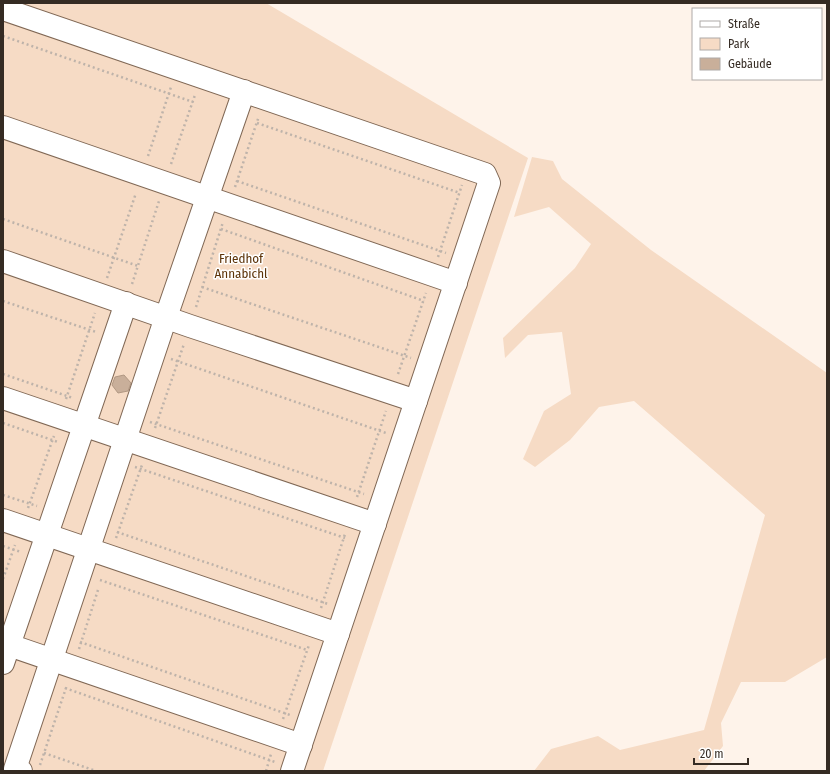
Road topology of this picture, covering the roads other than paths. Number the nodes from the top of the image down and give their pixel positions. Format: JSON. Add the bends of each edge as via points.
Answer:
{"nodes":[{"id":1,"x":3,"y":8,"type":"edge"},
{"id":2,"x":244,"y":91,"type":"junction"},
{"id":3,"x":3,"y":127,"type":"edge"},
{"id":4,"x":208,"y":198,"type":"junction"},
{"id":5,"x":3,"y":261,"type":"edge"},
{"id":6,"x":456,"y":283,"type":"junction"},
{"id":7,"x":126,"y":304,"type":"junction"},
{"id":8,"x":166,"y":317,"type":"junction"},
{"id":9,"x":3,"y":398,"type":"edge"},
{"id":10,"x":416,"y":401,"type":"junction"},
{"id":11,"x":84,"y":426,"type":"junction"},
{"id":12,"x":126,"y":440,"type":"junction"},
{"id":13,"x":12,"y":523,"type":"edge"},
{"id":14,"x":375,"y":524,"type":"junction"},
{"id":15,"x":46,"y":535,"type":"junction"},
{"id":16,"x":89,"y":550,"type":"junction"},
{"id":17,"x":338,"y":634,"type":"junction"},
{"id":18,"x":5,"y":650,"type":"edge"},
{"id":19,"x":52,"y":660,"type":"junction"},
{"id":20,"x":301,"y":745,"type":"junction"},
{"id":21,"x":292,"y":769,"type":"edge"},
{"id":22,"x":17,"y":770,"type":"edge"}],
"edges":[{"from":1,"to":2,"type":"lane"},
{"from":2,"to":4,"type":"lane"},
{"from":2,"to":6,"type":"lane","via":[[485,174],[489,183]]},
{"from":3,"to":4,"type":"lane"},
{"from":4,"to":6,"type":"lane"},
{"from":4,"to":8,"type":"lane"},
{"from":5,"to":7,"type":"lane"},
{"from":6,"to":10,"type":"lane"},
{"from":7,"to":8,"type":"lane"},
{"from":7,"to":11,"type":"lane"},
{"from":8,"to":10,"type":"lane"},
{"from":8,"to":12,"type":"lane"},
{"from":9,"to":11,"type":"lane"},
{"from":10,"to":14,"type":"lane"},
{"from":11,"to":12,"type":"lane"},
{"from":11,"to":15,"type":"lane"},
{"from":12,"to":14,"type":"lane"},
{"from":12,"to":16,"type":"lane"},
{"from":13,"to":15,"type":"lane"},
{"from":14,"to":17,"type":"lane"},
{"from":15,"to":16,"type":"lane"},
{"from":15,"to":18,"type":"lane"},
{"from":16,"to":17,"type":"lane"},
{"from":16,"to":19,"type":"lane"},
{"from":17,"to":20,"type":"lane"},
{"from":18,"to":19,"type":"lane"},
{"from":19,"to":20,"type":"lane"},
{"from":19,"to":22,"type":"lane"},
{"from":20,"to":21,"type":"lane"}]}
